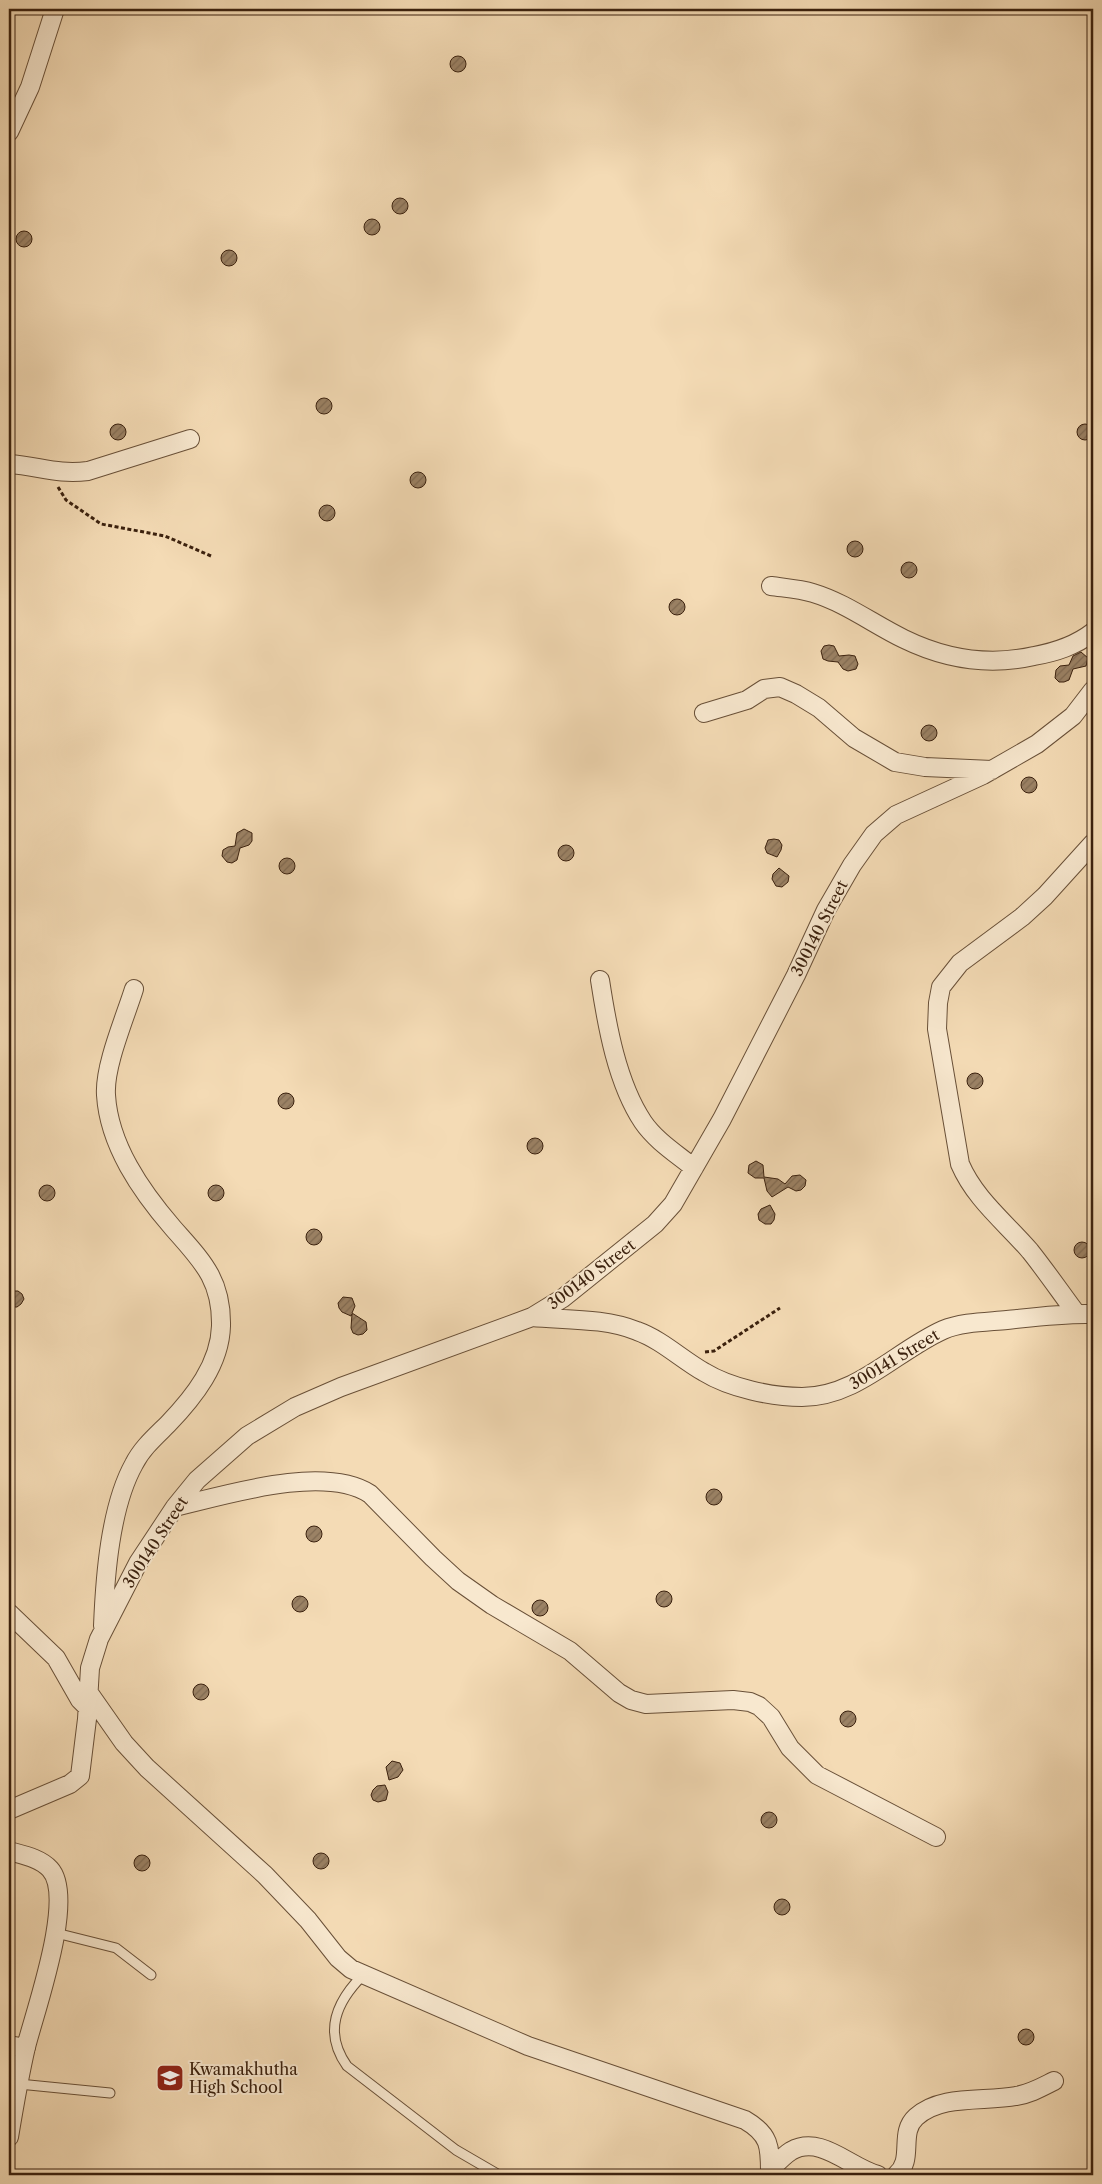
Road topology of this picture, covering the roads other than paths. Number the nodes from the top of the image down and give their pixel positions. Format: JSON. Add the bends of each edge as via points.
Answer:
{"nodes":[{"id":1,"x":55,"y":9,"type":"edge"},
{"id":2,"x":9,"y":132,"type":"edge"},
{"id":3,"x":190,"y":439,"type":"dead end"},
{"id":4,"x":9,"y":464,"type":"edge"},
{"id":5,"x":771,"y":586,"type":"dead end"},
{"id":6,"x":1093,"y":632,"type":"edge"},
{"id":7,"x":1093,"y":690,"type":"edge"},
{"id":8,"x":704,"y":713,"type":"dead end"},
{"id":9,"x":993,"y":770,"type":"junction"},
{"id":10,"x":1093,"y":843,"type":"edge"},
{"id":11,"x":600,"y":980,"type":"dead end"},
{"id":12,"x":134,"y":989,"type":"dead end"},
{"id":13,"x":694,"y":1168,"type":"junction"},
{"id":14,"x":1085,"y":1314,"type":"edge"},
{"id":15,"x":532,"y":1317,"type":"junction"},
{"id":16,"x":175,"y":1507,"type":"junction"},
{"id":17,"x":9,"y":1613,"type":"edge"},
{"id":18,"x":103,"y":1631,"type":"junction"},
{"id":19,"x":88,"y":1701,"type":"junction"},
{"id":20,"x":9,"y":1810,"type":"edge"},
{"id":21,"x":936,"y":1837,"type":"dead end"},
{"id":22,"x":9,"y":1851,"type":"edge"},
{"id":23,"x":56,"y":1933,"type":"junction"},
{"id":24,"x":151,"y":1975,"type":"dead end"},
{"id":25,"x":363,"y":1976,"type":"junction"},
{"id":26,"x":17,"y":2047,"type":"edge"},
{"id":27,"x":1054,"y":2081,"type":"dead end"},
{"id":28,"x":19,"y":2084,"type":"junction"},
{"id":29,"x":110,"y":2093,"type":"dead end"},
{"id":30,"x":9,"y":2137,"type":"edge"},
{"id":31,"x":770,"y":2172,"type":"edge"},
{"id":32,"x":499,"y":2175,"type":"edge"},
{"id":33,"x":878,"y":2175,"type":"edge"},
{"id":34,"x":896,"y":2175,"type":"edge"}],
"edges":[{"from":1,"to":2,"type":"street","via":[[30,87]]},
{"from":3,"to":4,"type":"street","via":[[88,471],[49,472]]},
{"from":5,"to":6,"type":"street","via":[[811,592],[851,608],[904,640],[952,658],[1022,659],[1055,652],[1081,642]]},
{"from":7,"to":9,"type":"street","name":"300140 Street","via":[[1073,716],[1036,744]]},
{"from":8,"to":9,"type":"street","via":[[747,700],[764,689],[780,687],[819,708],[854,738],[895,762],[925,767]]},
{"from":9,"to":13,"type":"street","name":"300140 Street","via":[[896,815],[874,834],[826,910],[796,975]]},
{"from":10,"to":14,"type":"street","via":[[1022,917],[960,962],[941,987],[937,1029],[960,1164],[966,1180]]},
{"from":11,"to":13,"type":"street","via":[[607,1025],[628,1092],[643,1122],[662,1143]]},
{"from":12,"to":18,"type":"street","via":[[109,1070],[106,1093],[109,1118],[123,1156],[145,1192],[172,1228],[198,1255],[212,1279],[219,1301],[221,1326],[218,1347],[200,1386],[183,1409],[145,1448],[126,1481],[117,1508],[105,1589]]},
{"from":13,"to":15,"type":"street","name":"300140 Street","via":[[673,1204],[655,1224],[563,1298]]},
{"from":14,"to":15,"type":"street","name":"300141 Street","via":[[946,1329],[840,1391],[802,1397],[760,1392],[730,1384],[704,1372],[636,1330]]},
{"from":15,"to":16,"type":"street","name":"300140 Street","via":[[341,1386],[295,1407],[248,1436],[197,1480]]},
{"from":16,"to":18,"type":"street","name":"300140 Street","via":[[138,1563]]},
{"from":16,"to":21,"type":"street","via":[[257,1487],[306,1482],[340,1482],[359,1487],[458,1580],[492,1605],[570,1651],[619,1693],[646,1704],[733,1700],[760,1706],[771,1717],[790,1748],[817,1775]]},
{"from":17,"to":19,"type":"street","via":[[56,1658],[80,1700]]},
{"from":18,"to":19,"type":"street","name":"300140 Street","via":[[90,1668]]},
{"from":19,"to":20,"type":"street","name":"300140 Street","via":[[80,1776],[70,1784]]},
{"from":19,"to":25,"type":"street","via":[[146,1768],[265,1875],[308,1920],[338,1958]]},
{"from":22,"to":23,"type":"street","via":[[32,1857],[50,1870],[58,1885]]},
{"from":23,"to":24,"type":"lane","via":[[116,1948]]},
{"from":23,"to":26,"type":"street"},
{"from":25,"to":31,"type":"street","via":[[528,2046],[746,2120],[764,2134],[770,2153]]},
{"from":25,"to":32,"type":"lane","via":[[349,1990],[335,2014],[334,2039],[338,2054],[347,2066],[456,2150]]},
{"from":26,"to":28,"type":"street"},
{"from":27,"to":34,"type":"street","via":[[1016,2096],[951,2102],[928,2108],[914,2118],[907,2133],[904,2170]]},
{"from":28,"to":29,"type":"lane"},
{"from":28,"to":30,"type":"street"},
{"from":31,"to":33,"type":"street","via":[[790,2152],[803,2146],[815,2146]]}]}
